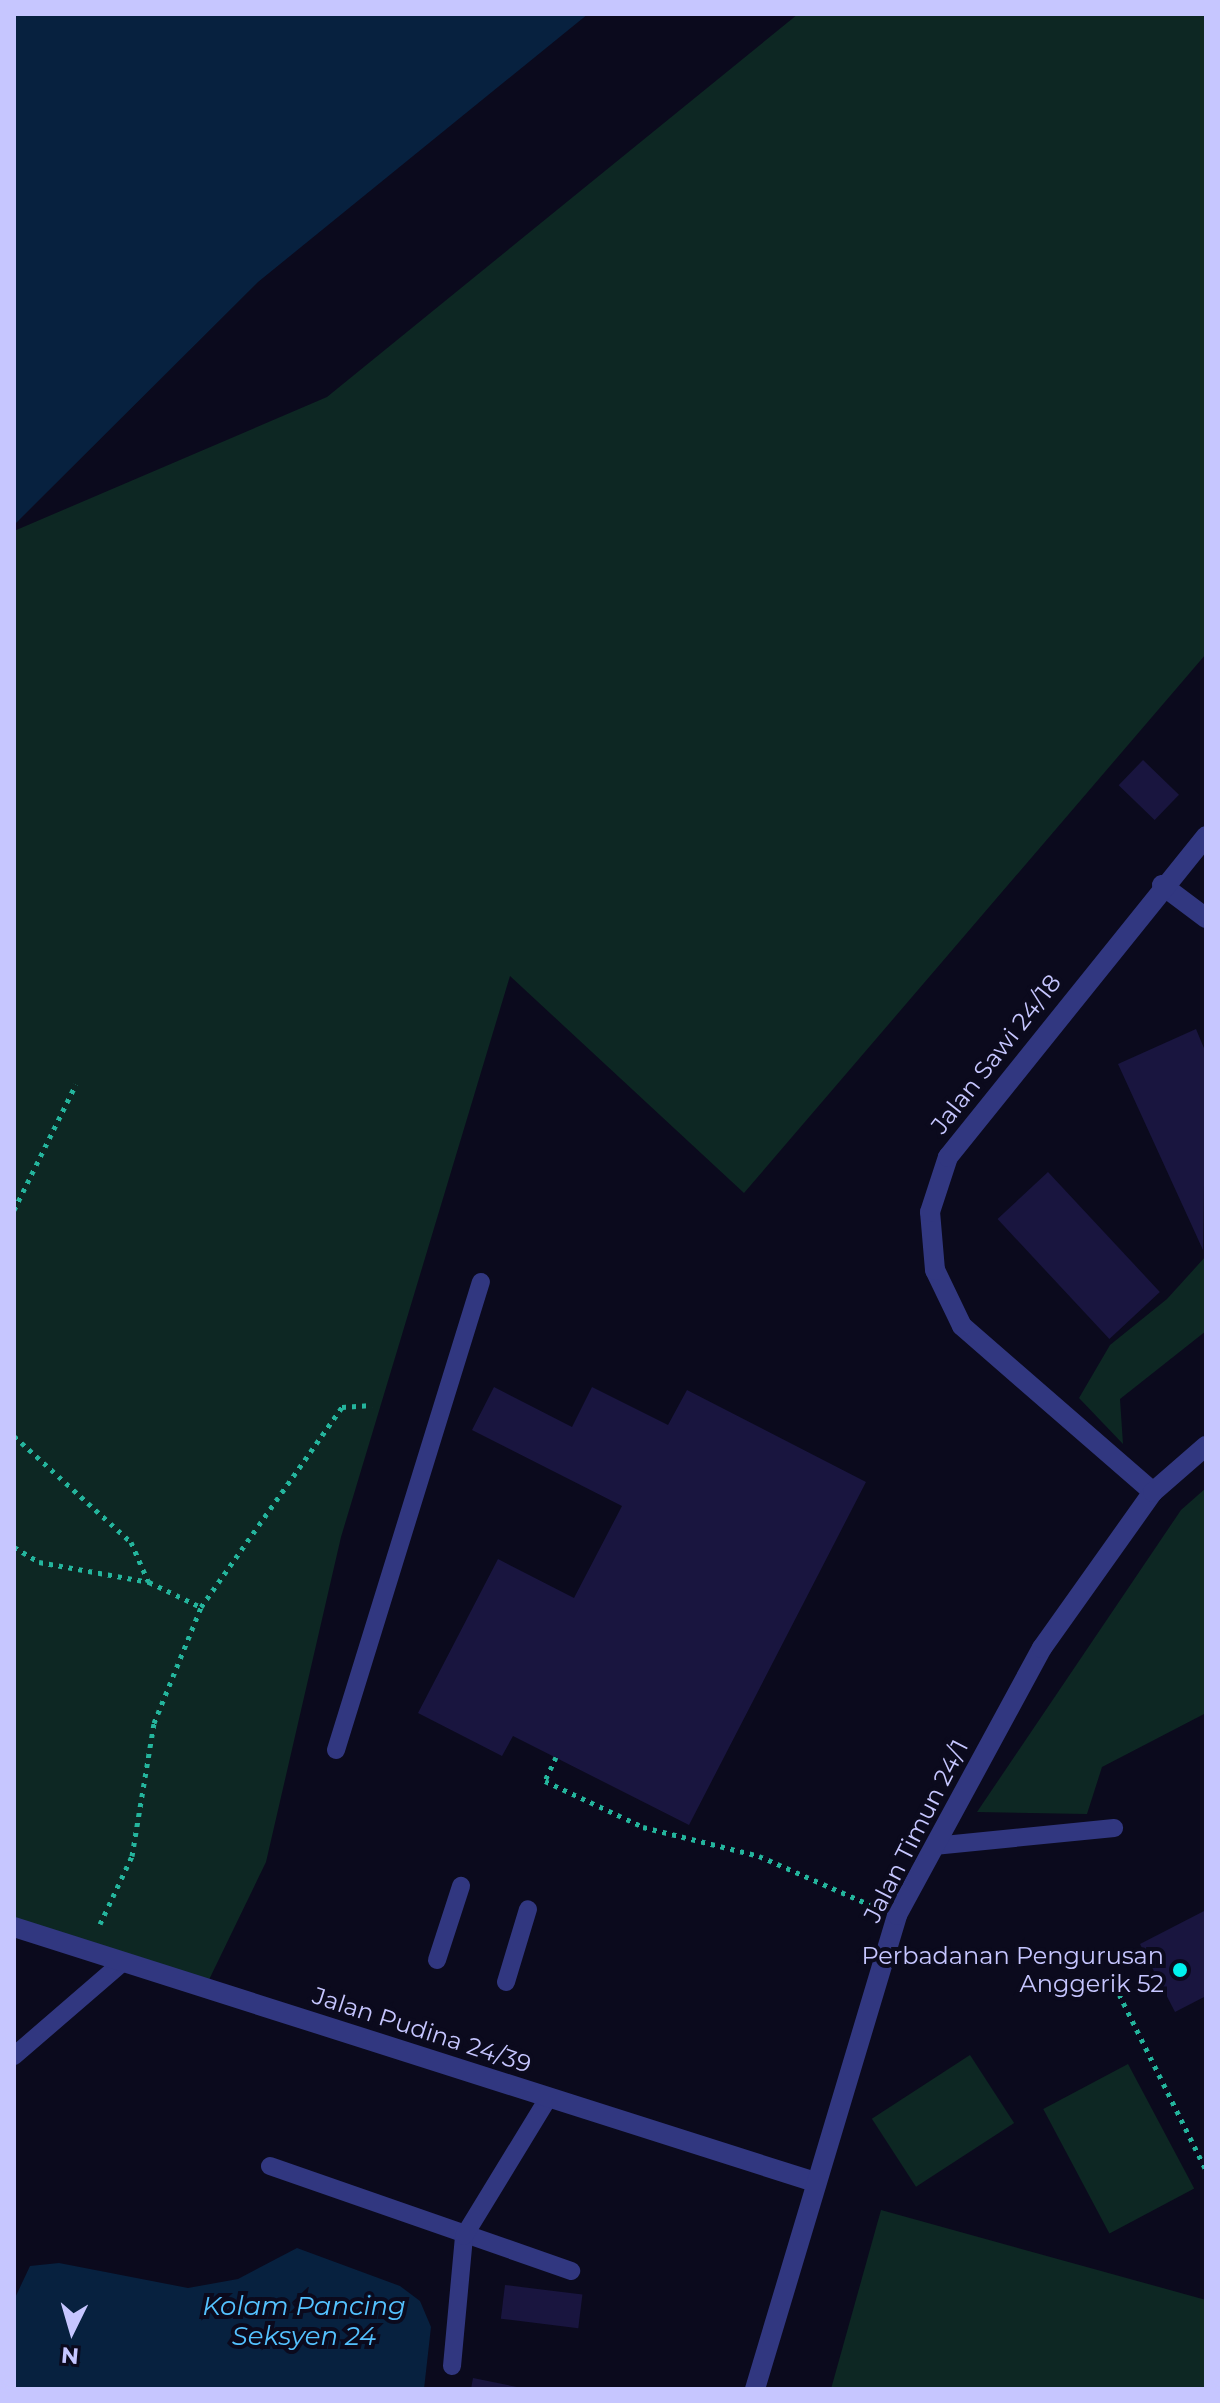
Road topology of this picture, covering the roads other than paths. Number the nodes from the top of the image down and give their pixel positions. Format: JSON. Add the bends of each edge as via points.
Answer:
{"nodes":[{"id":1,"x":1206,"y":836,"type":"edge"},
{"id":2,"x":1162,"y":885,"type":"junction"},
{"id":3,"x":1206,"y":918,"type":"edge"},
{"id":4,"x":481,"y":1282,"type":"dead end"},
{"id":5,"x":1206,"y":1446,"type":"edge"},
{"id":6,"x":1153,"y":1492,"type":"junction"},
{"id":7,"x":336,"y":1750,"type":"dead end"},
{"id":8,"x":1114,"y":1828,"type":"dead end"},
{"id":9,"x":934,"y":1846,"type":"junction"},
{"id":10,"x":461,"y":1886,"type":"dead end"},
{"id":11,"x":528,"y":1909,"type":"dead end"},
{"id":12,"x":14,"y":1927,"type":"edge"},
{"id":13,"x":437,"y":1960,"type":"dead end"},
{"id":14,"x":123,"y":1962,"type":"junction"},
{"id":15,"x":506,"y":1982,"type":"dead end"},
{"id":16,"x":14,"y":2056,"type":"edge"},
{"id":17,"x":549,"y":2097,"type":"junction"},
{"id":18,"x":270,"y":2166,"type":"dead end"},
{"id":19,"x":815,"y":2182,"type":"junction"},
{"id":20,"x":464,"y":2236,"type":"junction"},
{"id":21,"x":571,"y":2271,"type":"dead end"},
{"id":22,"x":452,"y":2366,"type":"dead end"},
{"id":23,"x":755,"y":2389,"type":"edge"}],
"edges":[{"from":1,"to":2,"type":"street","name":"Jalan Sawi 24/18"},
{"from":2,"to":3,"type":"street"},
{"from":2,"to":6,"type":"street","name":"Jalan Sawi 24/18","via":[[948,1157],[930,1212],[935,1270],[962,1326]]},
{"from":4,"to":7,"type":"lane"},
{"from":5,"to":6,"type":"street","name":"Jalan Timun 24/1"},
{"from":6,"to":9,"type":"street","name":"Jalan Timun 24/1","via":[[1042,1648]]},
{"from":8,"to":9,"type":"lane"},
{"from":9,"to":19,"type":"street","name":"Jalan Timun 24/1","via":[[897,1915]]},
{"from":10,"to":13,"type":"lane"},
{"from":11,"to":15,"type":"lane"},
{"from":12,"to":14,"type":"street","name":"Jalan Pudina 24/39"},
{"from":14,"to":16,"type":"lane"},
{"from":14,"to":17,"type":"street","name":"Jalan Pudina 24/39"},
{"from":17,"to":19,"type":"street","name":"Jalan Pudina 24/39"},
{"from":17,"to":20,"type":"lane"},
{"from":18,"to":20,"type":"lane"},
{"from":19,"to":23,"type":"street","name":"Jalan Timun 24/1"},
{"from":20,"to":21,"type":"lane"},
{"from":20,"to":22,"type":"lane"}]}
